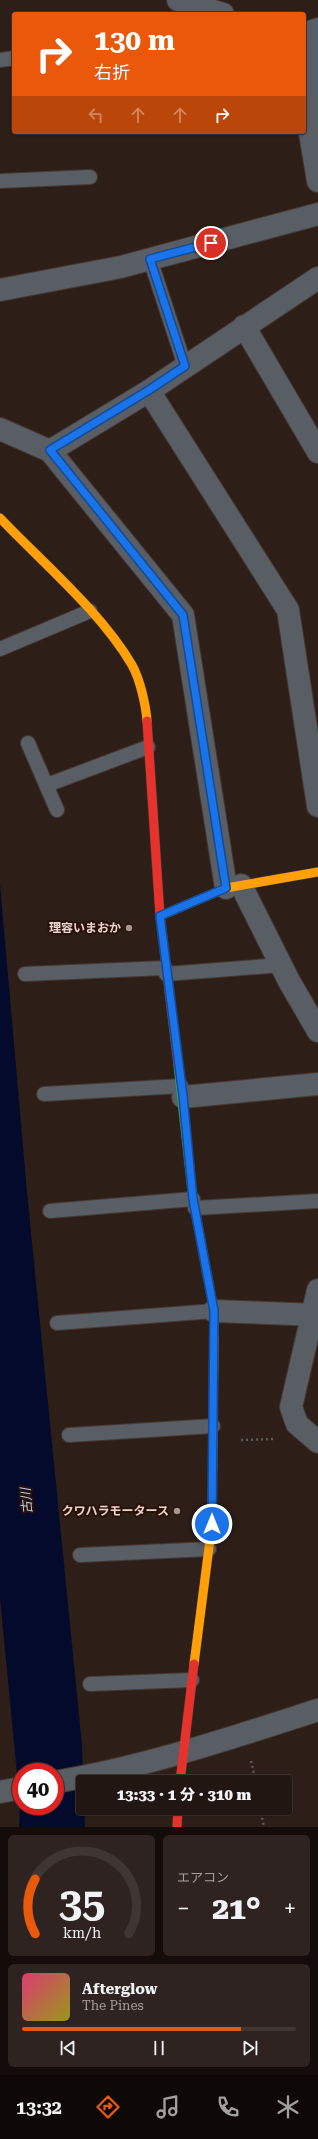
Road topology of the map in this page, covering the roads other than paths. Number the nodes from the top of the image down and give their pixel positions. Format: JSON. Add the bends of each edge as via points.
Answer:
{"nodes":[{"id":1,"x":178,"y":0,"type":"edge"},
{"id":2,"x":217,"y":12,"type":"edge"},
{"id":3,"x":318,"y":29,"type":"edge"},
{"id":4,"x":306,"y":33,"type":"edge"},
{"id":5,"x":306,"y":40,"type":"edge"},
{"id":6,"x":318,"y":44,"type":"edge"},
{"id":7,"x":12,"y":58,"type":"edge"},
{"id":8,"x":0,"y":60,"type":"edge"},
{"id":9,"x":90,"y":177,"type":"dead end"},
{"id":10,"x":0,"y":180,"type":"edge"},
{"id":11,"x":318,"y":181,"type":"edge"},
{"id":12,"x":318,"y":214,"type":"edge"},
{"id":13,"x":150,"y":259,"type":"junction"},
{"id":14,"x":318,"y":278,"type":"edge"},
{"id":15,"x":0,"y":290,"type":"edge"},
{"id":16,"x":244,"y":326,"type":"junction"},
{"id":17,"x":185,"y":366,"type":"junction"},
{"id":18,"x":149,"y":390,"type":"junction"},
{"id":19,"x":0,"y":429,"type":"edge"},
{"id":20,"x":50,"y":450,"type":"junction"},
{"id":21,"x":318,"y":452,"type":"edge"},
{"id":22,"x":0,"y":518,"type":"edge"},
{"id":23,"x":90,"y":610,"type":"junction"},
{"id":24,"x":0,"y":649,"type":"edge"},
{"id":25,"x":28,"y":742,"type":"dead end"},
{"id":26,"x":148,"y":747,"type":"junction"},
{"id":27,"x":47,"y":785,"type":"junction"},
{"id":28,"x":318,"y":806,"type":"edge"},
{"id":29,"x":58,"y":810,"type":"dead end"},
{"id":30,"x":318,"y":872,"type":"edge"},
{"id":31,"x":234,"y":886,"type":"junction"},
{"id":32,"x":160,"y":916,"type":"junction"},
{"id":33,"x":282,"y":965,"type":"junction"},
{"id":34,"x":166,"y":971,"type":"junction"},
{"id":35,"x":24,"y":974,"type":"dead end"},
{"id":36,"x":318,"y":1031,"type":"edge"},
{"id":37,"x":318,"y":1084,"type":"edge"},
{"id":38,"x":182,"y":1091,"type":"junction"},
{"id":39,"x":44,"y":1094,"type":"dead end"},
{"id":40,"x":318,"y":1201,"type":"edge"},
{"id":41,"x":194,"y":1204,"type":"junction"},
{"id":42,"x":50,"y":1211,"type":"dead end"},
{"id":43,"x":318,"y":1290,"type":"edge"},
{"id":44,"x":214,"y":1311,"type":"junction"},
{"id":45,"x":314,"y":1314,"type":"edge"},
{"id":46,"x":57,"y":1323,"type":"dead end"},
{"id":47,"x":213,"y":1426,"type":"junction"},
{"id":48,"x":69,"y":1435,"type":"dead end"},
{"id":49,"x":313,"y":1437,"type":"edge"},
{"id":50,"x":209,"y":1549,"type":"junction"},
{"id":51,"x":80,"y":1555,"type":"dead end"},
{"id":52,"x":192,"y":1680,"type":"junction"},
{"id":53,"x":90,"y":1684,"type":"dead end"},
{"id":54,"x":318,"y":1710,"type":"edge"},
{"id":55,"x":182,"y":1753,"type":"junction"},
{"id":56,"x":180,"y":1775,"type":"edge"},
{"id":57,"x":64,"y":1781,"type":"edge"},
{"id":58,"x":178,"y":1815,"type":"edge"},
{"id":59,"x":177,"y":1827,"type":"edge"}],
"edges":[{"from":1,"to":2,"type":"street"},
{"from":3,"to":4,"type":"street"},
{"from":5,"to":6,"type":"street"},
{"from":6,"to":11,"type":"street","via":[[307,115]]},
{"from":7,"to":8,"type":"lane"},
{"from":9,"to":10,"type":"lane"},
{"from":12,"to":13,"type":"street"},
{"from":13,"to":15,"type":"street"},
{"from":13,"to":17,"type":"lane"},
{"from":14,"to":16,"type":"street"},
{"from":16,"to":17,"type":"street"},
{"from":16,"to":21,"type":"street"},
{"from":17,"to":18,"type":"street"},
{"from":18,"to":20,"type":"street"},
{"from":18,"to":28,"type":"street","via":[[288,610]]},
{"from":19,"to":20,"type":"street"},
{"from":20,"to":31,"type":"street","via":[[183,615]]},
{"from":22,"to":23,"type":"street"},
{"from":23,"to":24,"type":"lane"},
{"from":23,"to":26,"type":"street","via":[[107,628],[133,667],[146,710]]},
{"from":25,"to":27,"type":"lane"},
{"from":26,"to":27,"type":"lane"},
{"from":26,"to":32,"type":"street"},
{"from":27,"to":29,"type":"lane"},
{"from":30,"to":31,"type":"street"},
{"from":31,"to":32,"type":"street"},
{"from":31,"to":33,"type":"street"},
{"from":32,"to":34,"type":"street"},
{"from":33,"to":34,"type":"lane"},
{"from":33,"to":36,"type":"street"},
{"from":34,"to":35,"type":"lane"},
{"from":34,"to":38,"type":"street"},
{"from":37,"to":38,"type":"street"},
{"from":38,"to":39,"type":"lane"},
{"from":38,"to":41,"type":"street"},
{"from":40,"to":41,"type":"lane"},
{"from":41,"to":42,"type":"lane"},
{"from":41,"to":44,"type":"street"},
{"from":43,"to":45,"type":"street"},
{"from":44,"to":45,"type":"street"},
{"from":44,"to":46,"type":"lane"},
{"from":44,"to":47,"type":"street"},
{"from":45,"to":49,"type":"street","via":[[291,1407],[298,1424]]},
{"from":47,"to":48,"type":"lane"},
{"from":47,"to":50,"type":"street","via":[[212,1524]]},
{"from":50,"to":51,"type":"lane"},
{"from":50,"to":52,"type":"street"},
{"from":52,"to":53,"type":"lane"},
{"from":52,"to":55,"type":"street"},
{"from":54,"to":55,"type":"street"},
{"from":55,"to":56,"type":"street"},
{"from":55,"to":57,"type":"street","via":[[98,1775]]},
{"from":58,"to":59,"type":"street"}]}
